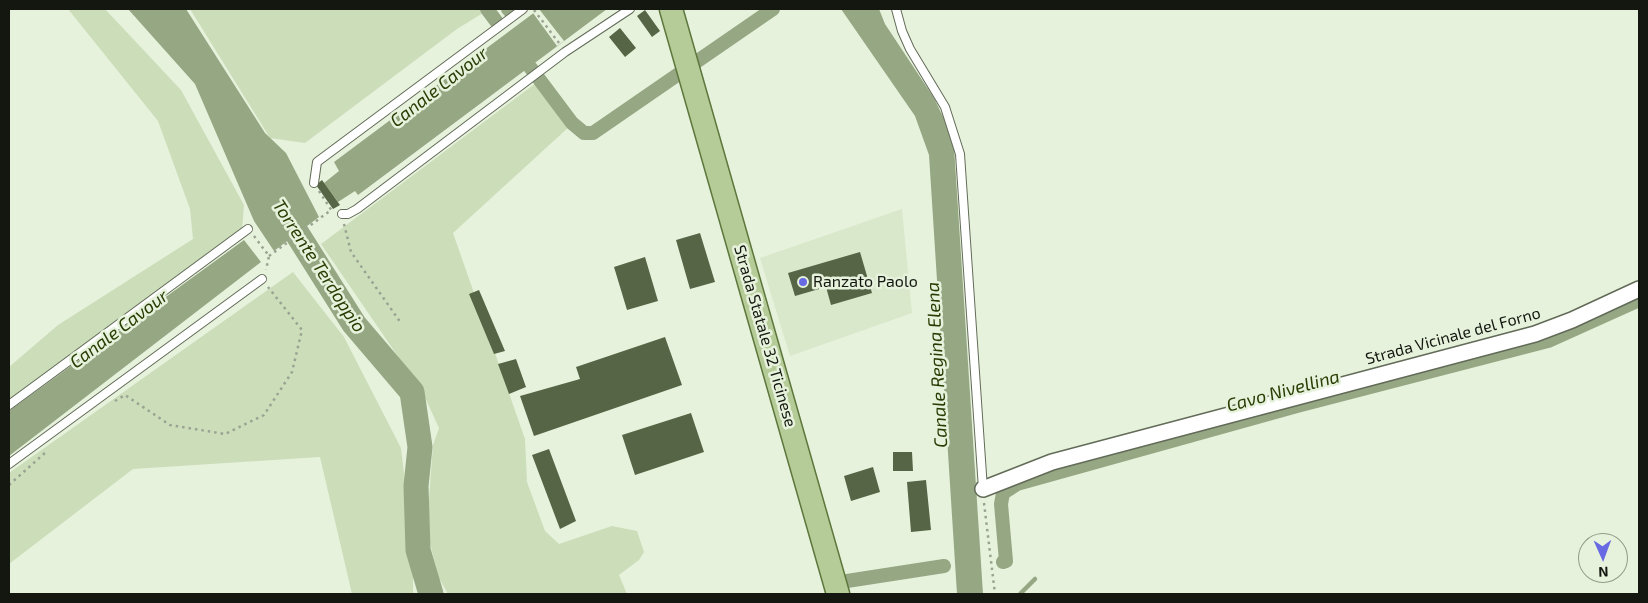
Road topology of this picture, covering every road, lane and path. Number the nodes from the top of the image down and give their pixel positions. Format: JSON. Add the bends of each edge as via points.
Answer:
{"nodes":[{"id":1,"x":523,"y":9,"type":"edge"},
{"id":2,"x":630,"y":9,"type":"edge"},
{"id":3,"x":670,"y":9,"type":"edge"},
{"id":4,"x":896,"y":9,"type":"edge"},
{"id":5,"x":535,"y":11,"type":"dead end"},
{"id":6,"x":560,"y":44,"type":"dead end"},
{"id":7,"x":314,"y":183,"type":"joint"},
{"id":8,"x":342,"y":214,"type":"joint"},
{"id":9,"x":248,"y":229,"type":"joint"},
{"id":10,"x":269,"y":256,"type":"junction"},
{"id":11,"x":262,"y":279,"type":"junction"},
{"id":12,"x":1639,"y":289,"type":"edge"},
{"id":13,"x":401,"y":323,"type":"dead end"},
{"id":14,"x":9,"y":405,"type":"edge"},
{"id":15,"x":109,"y":405,"type":"dead end"},
{"id":16,"x":53,"y":445,"type":"dead end"},
{"id":17,"x":9,"y":464,"type":"edge"},
{"id":18,"x":9,"y":485,"type":"edge"},
{"id":19,"x":983,"y":489,"type":"junction"},
{"id":20,"x":838,"y":594,"type":"edge"},
{"id":21,"x":995,"y":594,"type":"edge"}],
"edges":[{"from":1,"to":7,"type":"lane","via":[[317,162]]},
{"from":2,"to":8,"type":"lane","via":[[564,52],[357,209]]},
{"from":3,"to":20,"type":"main road","name":"Strada Statale 32 Ticinese"},
{"from":4,"to":19,"type":"lane","via":[[910,49],[945,107],[960,154]]},
{"from":5,"to":6,"type":"path"},
{"from":7,"to":10,"type":"path","via":[[331,210]]},
{"from":8,"to":13,"type":"path","via":[[351,252]]},
{"from":9,"to":10,"type":"path"},
{"from":9,"to":14,"type":"lane"},
{"from":10,"to":11,"type":"path"},
{"from":11,"to":15,"type":"path","via":[[302,330],[292,372],[264,415],[225,434],[170,424],[125,394]]},
{"from":11,"to":17,"type":"lane"},
{"from":12,"to":19,"type":"street","name":"Strada Vicinale del Forno","via":[[1535,334],[1052,462]]},
{"from":16,"to":18,"type":"path"},
{"from":19,"to":21,"type":"path"}]}
